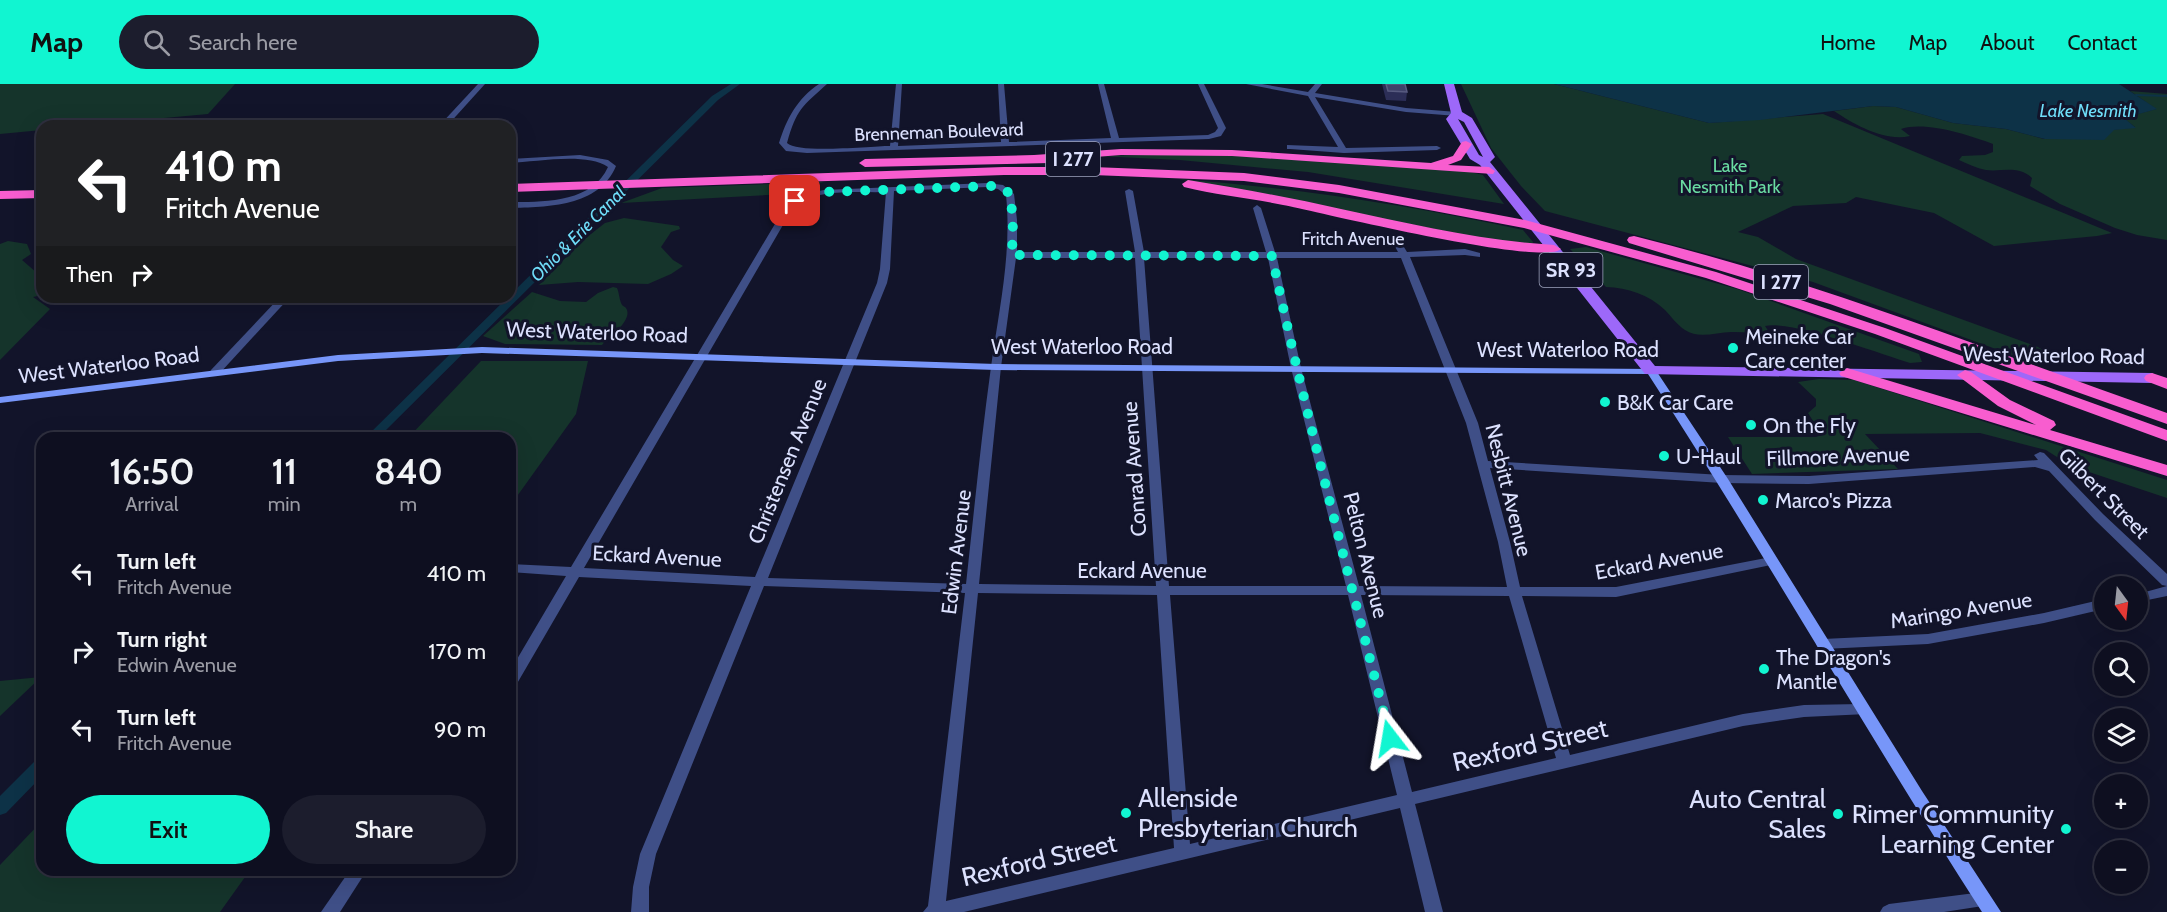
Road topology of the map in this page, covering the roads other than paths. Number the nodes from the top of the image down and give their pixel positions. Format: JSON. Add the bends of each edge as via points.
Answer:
{"nodes":[{"id":1,"x":482,"y":84,"type":"edge"},
{"id":2,"x":824,"y":84,"type":"edge"},
{"id":3,"x":899,"y":84,"type":"edge"},
{"id":4,"x":1001,"y":84,"type":"edge"},
{"id":5,"x":1101,"y":84,"type":"edge"},
{"id":6,"x":1201,"y":84,"type":"edge"},
{"id":7,"x":1249,"y":84,"type":"edge"},
{"id":8,"x":1319,"y":84,"type":"edge"},
{"id":9,"x":1449,"y":84,"type":"edge"},
{"id":10,"x":1310,"y":94,"type":"junction"},
{"id":11,"x":1457,"y":114,"type":"junction"},
{"id":12,"x":449,"y":120,"type":"edge"},
{"id":13,"x":1116,"y":141,"type":"junction"},
{"id":14,"x":1005,"y":144,"type":"junction"},
{"id":15,"x":1466,"y":144,"type":"junction"},
{"id":16,"x":1290,"y":147,"type":"dead end"},
{"id":17,"x":1437,"y":148,"type":"dead end"},
{"id":18,"x":894,"y":149,"type":"junction"},
{"id":19,"x":1344,"y":151,"type":"junction"},
{"id":20,"x":1014,"y":158,"type":"junction"},
{"id":21,"x":516,"y":161,"type":"edge"},
{"id":22,"x":1422,"y":166,"type":"junction"},
{"id":23,"x":1486,"y":167,"type":"junction"},
{"id":24,"x":1100,"y":171,"type":"junction"},
{"id":25,"x":516,"y":177,"type":"edge"},
{"id":26,"x":663,"y":177,"type":"junction"},
{"id":27,"x":516,"y":188,"type":"edge"},
{"id":28,"x":890,"y":189,"type":"junction"},
{"id":29,"x":1129,"y":191,"type":"dead end"},
{"id":30,"x":36,"y":194,"type":"edge"},
{"id":31,"x":0,"y":195,"type":"edge"},
{"id":32,"x":36,"y":205,"type":"edge"},
{"id":33,"x":516,"y":205,"type":"edge"},
{"id":34,"x":0,"y":206,"type":"edge"},
{"id":35,"x":1257,"y":208,"type":"dead end"},
{"id":36,"x":1393,"y":236,"type":"dead end"},
{"id":37,"x":1554,"y":249,"type":"junction"},
{"id":38,"x":1012,"y":255,"type":"junction"},
{"id":39,"x":1140,"y":255,"type":"junction"},
{"id":40,"x":1404,"y":255,"type":"junction"},
{"id":41,"x":1477,"y":255,"type":"dead end"},
{"id":42,"x":1272,"y":256,"type":"junction"},
{"id":43,"x":279,"y":303,"type":"edge"},
{"id":44,"x":702,"y":356,"type":"junction"},
{"id":45,"x":849,"y":362,"type":"junction"},
{"id":46,"x":996,"y":367,"type":"junction"},
{"id":47,"x":1146,"y":367,"type":"junction"},
{"id":48,"x":1296,"y":368,"type":"junction"},
{"id":49,"x":1451,"y":369,"type":"junction"},
{"id":50,"x":1651,"y":371,"type":"junction"},
{"id":51,"x":215,"y":372,"type":"junction"},
{"id":52,"x":1847,"y":373,"type":"junction"},
{"id":53,"x":1965,"y":375,"type":"junction"},
{"id":54,"x":2162,"y":380,"type":"edge"},
{"id":55,"x":0,"y":400,"type":"edge"},
{"id":56,"x":2167,"y":419,"type":"edge"},
{"id":57,"x":2167,"y":436,"type":"edge"},
{"id":58,"x":2040,"y":455,"type":"dead end"},
{"id":59,"x":2122,"y":458,"type":"junction"},
{"id":60,"x":1483,"y":464,"type":"junction"},
{"id":61,"x":2050,"y":468,"type":"junction"},
{"id":62,"x":2167,"y":471,"type":"edge"},
{"id":63,"x":1722,"y":479,"type":"junction"},
{"id":64,"x":1771,"y":561,"type":"junction"},
{"id":65,"x":516,"y":568,"type":"edge"},
{"id":66,"x":575,"y":572,"type":"junction"},
{"id":67,"x":759,"y":580,"type":"junction"},
{"id":68,"x":2167,"y":582,"type":"edge"},
{"id":69,"x":972,"y":589,"type":"junction"},
{"id":70,"x":1164,"y":589,"type":"junction"},
{"id":71,"x":1352,"y":589,"type":"junction"},
{"id":72,"x":1514,"y":591,"type":"junction"},
{"id":73,"x":2167,"y":591,"type":"edge"},
{"id":74,"x":2148,"y":596,"type":"edge"},
{"id":75,"x":2094,"y":606,"type":"edge"},
{"id":76,"x":1823,"y":644,"type":"junction"},
{"id":77,"x":516,"y":673,"type":"edge"},
{"id":78,"x":1862,"y":710,"type":"junction"},
{"id":79,"x":1565,"y":763,"type":"junction"},
{"id":80,"x":1407,"y":800,"type":"junction"},
{"id":81,"x":1183,"y":854,"type":"junction"},
{"id":82,"x":355,"y":876,"type":"edge"},
{"id":83,"x":1988,"y":906,"type":"edge"},
{"id":84,"x":330,"y":912,"type":"edge"},
{"id":85,"x":640,"y":912,"type":"edge"},
{"id":86,"x":935,"y":912,"type":"edge"},
{"id":87,"x":1434,"y":912,"type":"edge"},
{"id":88,"x":1889,"y":912,"type":"edge"}],
"edges":[{"from":1,"to":12,"type":"street"},
{"from":2,"to":18,"type":"street","name":"Brenneman Boulevard","via":[[798,104],[784,140],[789,150]]},
{"from":3,"to":18,"type":"street"},
{"from":4,"to":14,"type":"street"},
{"from":5,"to":13,"type":"street"},
{"from":6,"to":13,"type":"street","name":"Brenneman Boulevard","via":[[1222,128],[1215,135]]},
{"from":7,"to":10,"type":"street"},
{"from":8,"to":10,"type":"street"},
{"from":9,"to":11,"type":"main road","number":"SR 93"},
{"from":10,"to":11,"type":"street"},
{"from":10,"to":19,"type":"street"},
{"from":11,"to":15,"type":"main road","number":"SR 93","via":[[1452,118]]},
{"from":11,"to":23,"type":"main road","number":"SR 93","via":[[1468,120],[1489,157]]},
{"from":13,"to":14,"type":"street","name":"Brenneman Boulevard"},
{"from":14,"to":18,"type":"street","name":"Brenneman Boulevard"},
{"from":15,"to":22,"type":"highway","via":[[1457,158]]},
{"from":15,"to":23,"type":"main road","number":"SR 93"},
{"from":16,"to":19,"type":"street"},
{"from":17,"to":19,"type":"street"},
{"from":20,"to":22,"type":"highway","via":[[1212,152]]},
{"from":20,"to":26,"type":"highway","number":"I 277"},
{"from":20,"to":56,"type":"highway","number":"I 277","via":[[1240,169],[1380,186],[1569,223],[1775,281]]},
{"from":21,"to":33,"type":"street","via":[[593,159],[608,161],[612,168],[591,190],[574,200]]},
{"from":22,"to":23,"type":"highway"},
{"from":23,"to":37,"type":"main road","number":"SR 93"},
{"from":24,"to":26,"type":"highway","number":"I 277"},
{"from":24,"to":37,"type":"highway","via":[[1263,197],[1476,242]]},
{"from":24,"to":57,"type":"highway","number":"I 277","via":[[1244,177],[1338,189],[1582,238],[1782,297]]},
{"from":25,"to":26,"type":"highway","number":"I 277"},
{"from":26,"to":27,"type":"highway","number":"I 277"},
{"from":28,"to":38,"type":"street","name":"Edwin Avenue","via":[[987,185],[1004,189],[1011,198]]},
{"from":28,"to":44,"type":"street","via":[[816,193],[801,197],[789,207]]},
{"from":28,"to":45,"type":"street","name":"Christensen Avenue","via":[[884,276]]},
{"from":29,"to":39,"type":"street","name":"Conrad Avenue"},
{"from":30,"to":31,"type":"highway"},
{"from":32,"to":34,"type":"highway"},
{"from":35,"to":42,"type":"street","name":"Pelton Avenue"},
{"from":36,"to":40,"type":"street","name":"Nesbitt Avenue"},
{"from":37,"to":50,"type":"main road","number":"SR 93"},
{"from":38,"to":39,"type":"street","name":"Fritch Avenue"},
{"from":38,"to":46,"type":"street","name":"Edwin Avenue"},
{"from":39,"to":42,"type":"street","name":"Fritch Avenue"},
{"from":39,"to":47,"type":"street","name":"Conrad Avenue"},
{"from":40,"to":41,"type":"street","name":"Fritch Avenue"},
{"from":40,"to":42,"type":"street","name":"Fritch Avenue"},
{"from":40,"to":49,"type":"street","name":"Nesbitt Avenue"},
{"from":42,"to":48,"type":"street","name":"Pelton Avenue"},
{"from":43,"to":51,"type":"street"},
{"from":44,"to":45,"type":"main road","name":"West Waterloo Road"},
{"from":44,"to":51,"type":"main road","name":"West Waterloo Road","via":[[438,351]]},
{"from":44,"to":66,"type":"street"},
{"from":45,"to":46,"type":"main road","name":"West Waterloo Road"},
{"from":45,"to":67,"type":"street","name":"Christensen Avenue"},
{"from":46,"to":47,"type":"main road","name":"West Waterloo Road"},
{"from":46,"to":69,"type":"street","name":"Edwin Avenue"},
{"from":47,"to":48,"type":"main road","name":"West Waterloo Road"},
{"from":47,"to":70,"type":"street","name":"Conrad Avenue"},
{"from":48,"to":49,"type":"main road","name":"West Waterloo Road"},
{"from":48,"to":71,"type":"street","name":"Pelton Avenue"},
{"from":49,"to":50,"type":"main road","name":"West Waterloo Road"},
{"from":49,"to":60,"type":"street","name":"Nesbitt Avenue"},
{"from":50,"to":52,"type":"main road","name":"West Waterloo Road"},
{"from":50,"to":63,"type":"main road","number":"SR 93"},
{"from":51,"to":55,"type":"main road","name":"West Waterloo Road"},
{"from":52,"to":53,"type":"main road","name":"West Waterloo Road"},
{"from":52,"to":59,"type":"highway"},
{"from":53,"to":54,"type":"main road","name":"West Waterloo Road"},
{"from":53,"to":59,"type":"highway","via":[[2011,407]]},
{"from":58,"to":61,"type":"street","name":"Gilbert Street"},
{"from":59,"to":62,"type":"highway"},
{"from":60,"to":63,"type":"street","name":"Fillmore Avenue"},
{"from":60,"to":72,"type":"street","name":"Nesbitt Avenue"},
{"from":61,"to":63,"type":"street","name":"Fillmore Avenue","via":[[2036,463],[1824,480]]},
{"from":61,"to":68,"type":"street","name":"Gilbert Street"},
{"from":63,"to":64,"type":"main road","number":"SR 93"},
{"from":64,"to":72,"type":"street","name":"Eckard Avenue","via":[[1605,593]]},
{"from":64,"to":76,"type":"main road","number":"SR 93"},
{"from":65,"to":66,"type":"street","name":"Eckard Avenue"},
{"from":66,"to":67,"type":"street","name":"Eckard Avenue"},
{"from":66,"to":77,"type":"street"},
{"from":67,"to":69,"type":"street","name":"Eckard Avenue"},
{"from":67,"to":85,"type":"street","name":"Christensen Avenue","via":[[648,854]]},
{"from":69,"to":70,"type":"street","name":"Eckard Avenue"},
{"from":69,"to":86,"type":"street","name":"Edwin Avenue"},
{"from":70,"to":71,"type":"street","name":"Eckard Avenue"},
{"from":70,"to":81,"type":"street","name":"Conrad Avenue"},
{"from":71,"to":72,"type":"street","name":"Eckard Avenue"},
{"from":71,"to":80,"type":"street","name":"Pelton Avenue"},
{"from":72,"to":79,"type":"street","name":"Nesbitt Avenue"},
{"from":73,"to":74,"type":"street"},
{"from":75,"to":76,"type":"street","name":"Maringo Avenue","via":[[1928,639]]},
{"from":76,"to":78,"type":"main road","number":"SR 93"},
{"from":78,"to":79,"type":"street","name":"Rexford Street","via":[[1804,711],[1761,717]]},
{"from":78,"to":83,"type":"main road","number":"SR 93"},
{"from":79,"to":80,"type":"street","name":"Rexford Street"},
{"from":80,"to":81,"type":"street","name":"Rexford Street"},
{"from":80,"to":87,"type":"street","name":"Pelton Avenue"},
{"from":81,"to":86,"type":"street","name":"Rexford Street"},
{"from":82,"to":84,"type":"street"},
{"from":83,"to":88,"type":"street"}]}
